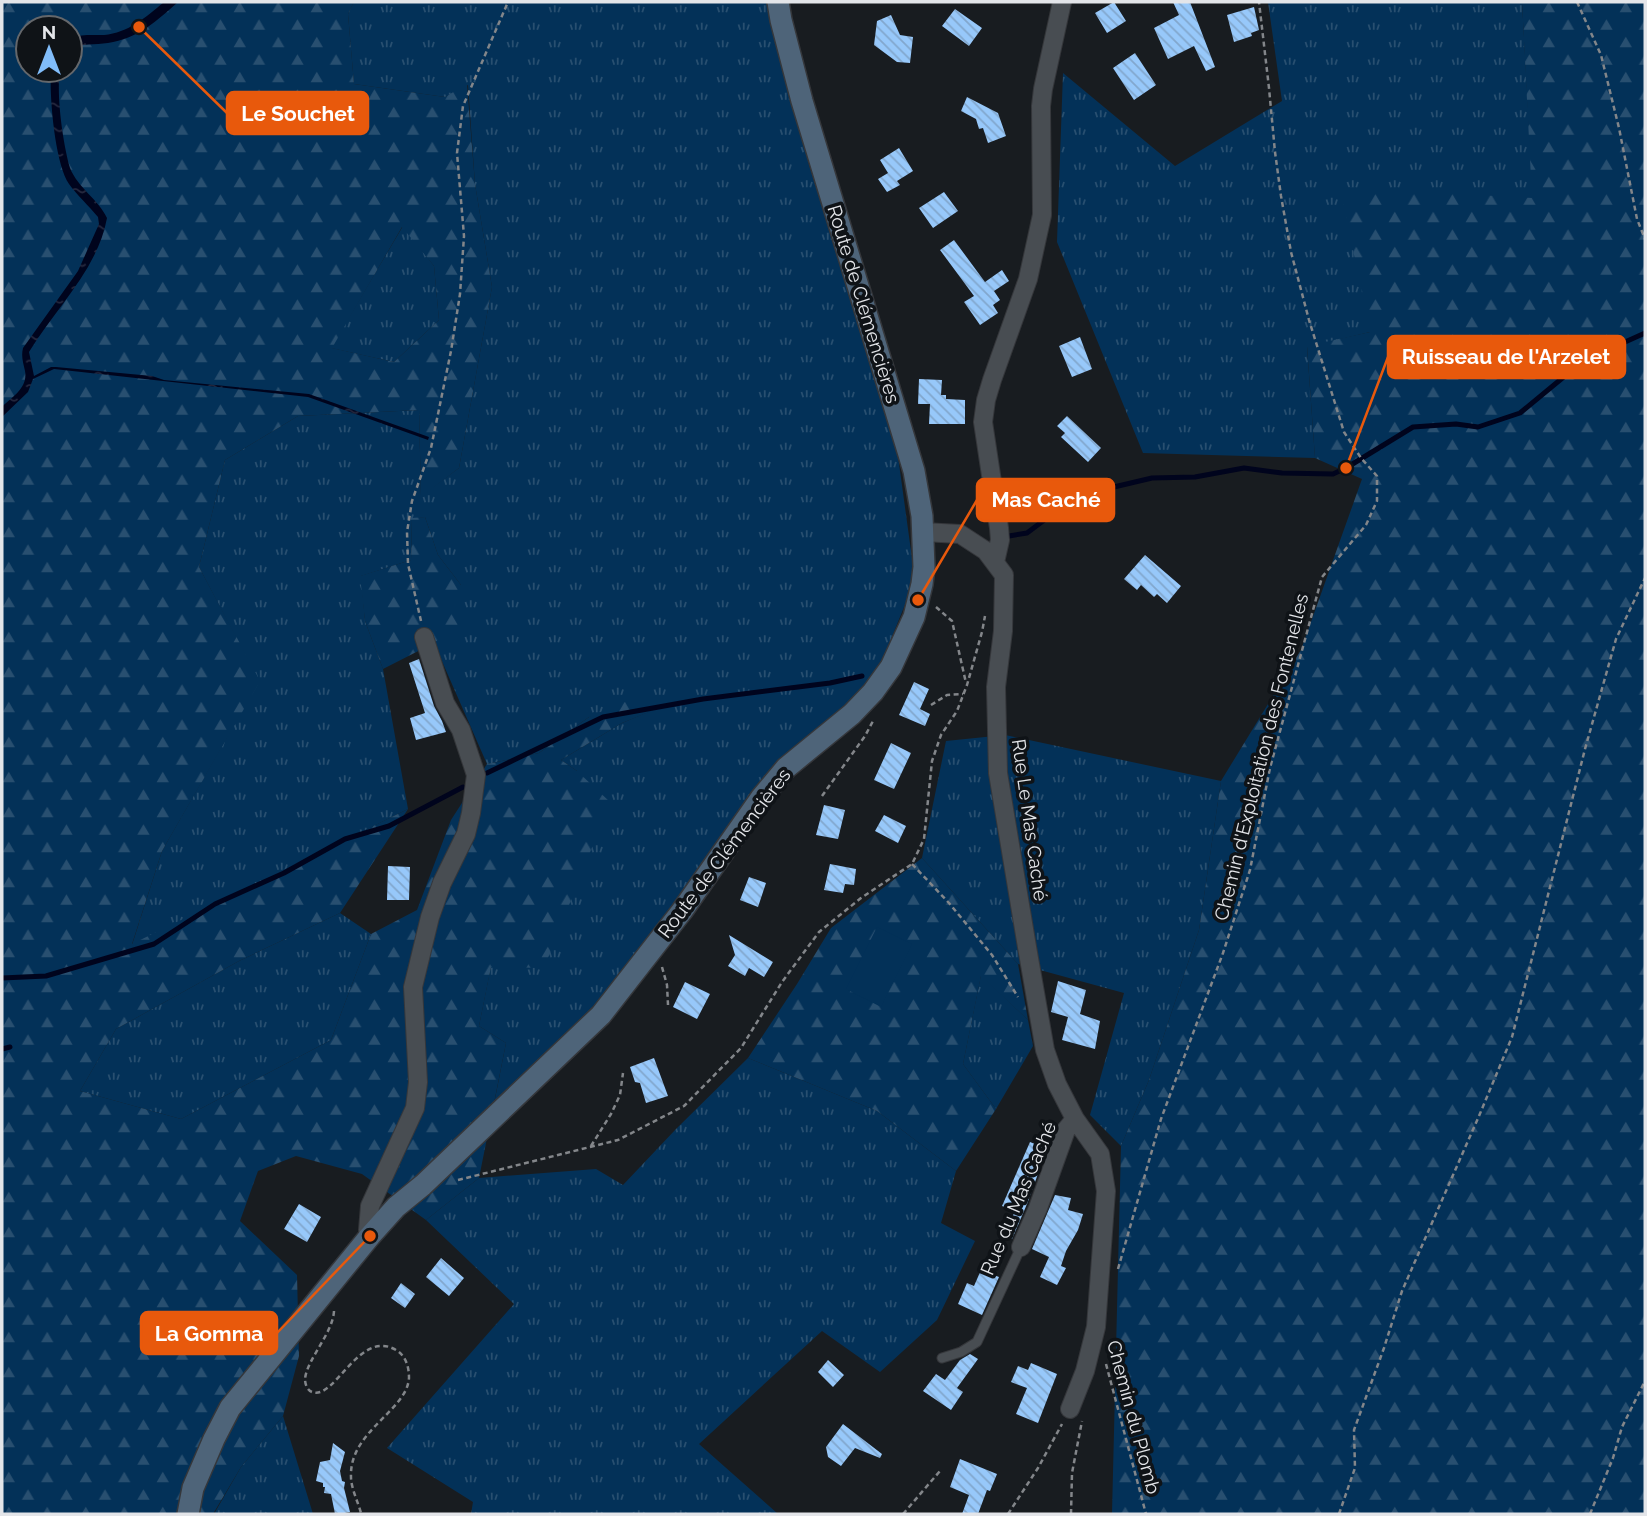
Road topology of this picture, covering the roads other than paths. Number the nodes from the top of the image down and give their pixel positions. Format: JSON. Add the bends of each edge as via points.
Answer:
{"nodes":[{"id":1,"x":778,"y":2,"type":"edge"},
{"id":2,"x":1062,"y":2,"type":"edge"},
{"id":3,"x":923,"y":532,"type":"junction"},
{"id":4,"x":995,"y":562,"type":"junction"},
{"id":5,"x":424,"y":637,"type":"road end"},
{"id":6,"x":1075,"y":1119,"type":"junction"},
{"id":7,"x":370,"y":1236,"type":"junction"},
{"id":8,"x":1021,"y":1247,"type":"joint"},
{"id":9,"x":942,"y":1358,"type":"dead end"},
{"id":10,"x":1077,"y":1412,"type":"road end"},
{"id":11,"x":188,"y":1514,"type":"edge"}],
"edges":[{"from":1,"to":3,"type":"street","name":"Route de Clémencières","via":[[802,101],[914,471]]},
{"from":2,"to":4,"type":"street","via":[[1043,89],[1040,228],[983,422],[1000,540]]},
{"from":3,"to":4,"type":"street","via":[[960,534]]},
{"from":3,"to":7,"type":"street","name":"Route de Clémencières","via":[[924,567],[914,617],[891,667],[868,697],[786,768],[601,1015]]},
{"from":4,"to":6,"type":"street","name":"Rue Le Mas Caché","via":[[1004,575],[996,687],[998,773],[1039,1024],[1057,1084]]},
{"from":5,"to":7,"type":"street","via":[[445,704],[461,730],[476,775],[466,834],[429,917],[413,988],[415,1108],[370,1206]]},
{"from":6,"to":8,"type":"street","name":"Rue du Mas Caché","via":[[1066,1130]]},
{"from":6,"to":10,"type":"street","name":"Rue du Mas Caché","via":[[1100,1154],[1106,1191],[1096,1327]]},
{"from":7,"to":11,"type":"street","name":"Route de Clémencières","via":[[230,1408],[193,1488]]},
{"from":8,"to":9,"type":"lane","name":"Rue du Mas Caché","via":[[977,1342]]}]}
